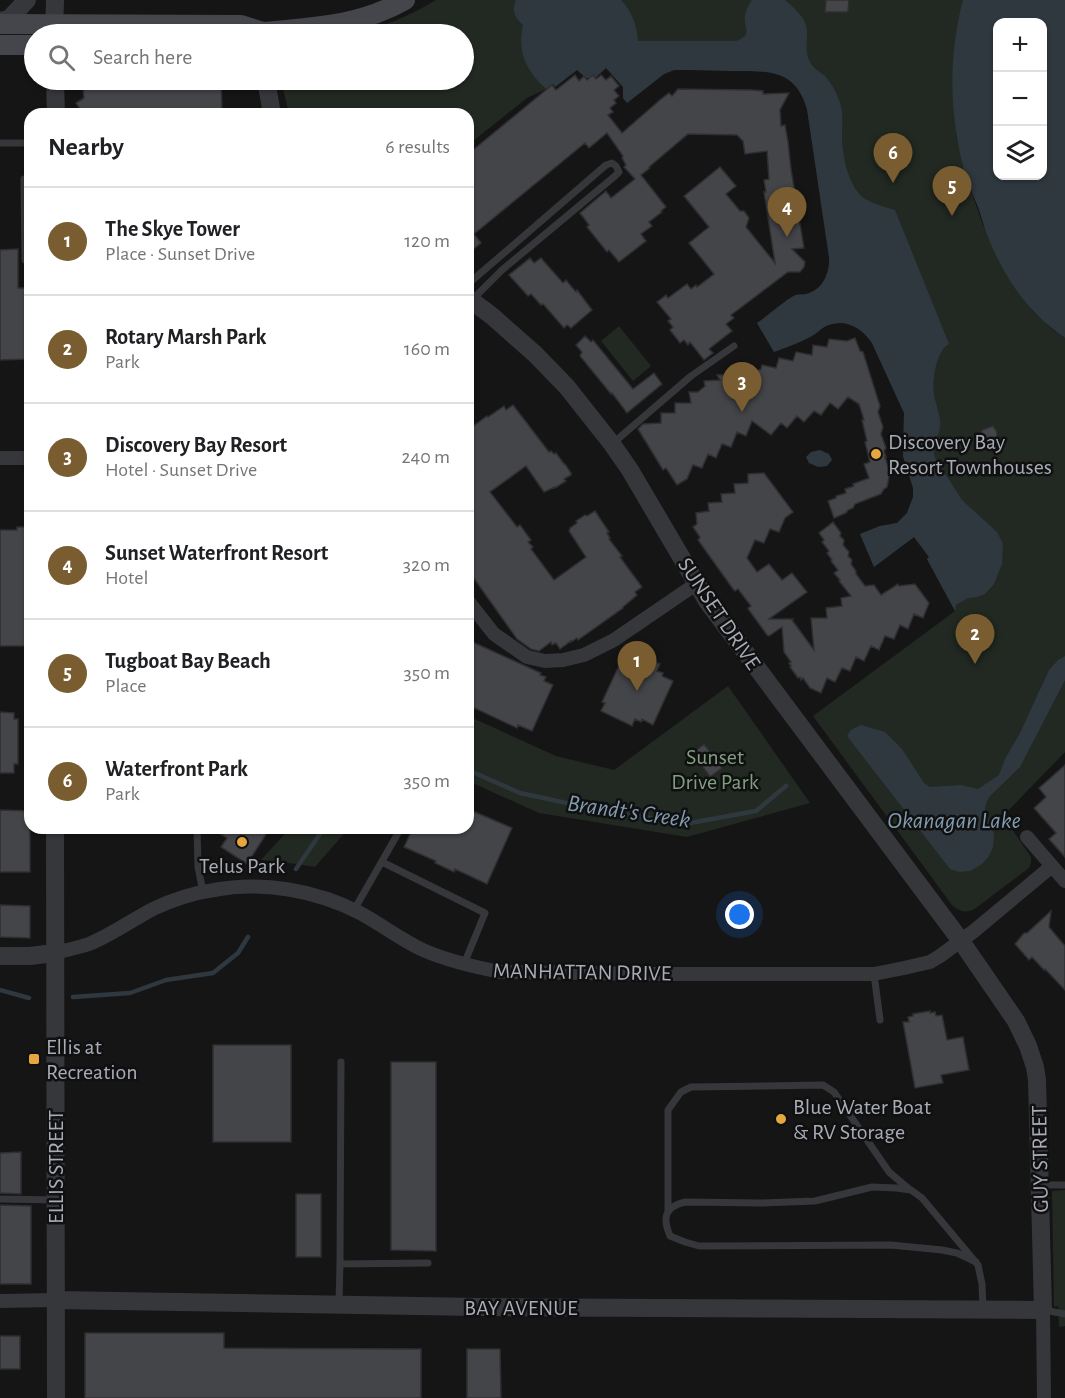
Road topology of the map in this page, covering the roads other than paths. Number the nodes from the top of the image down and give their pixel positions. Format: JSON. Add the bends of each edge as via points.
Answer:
{"nodes":[{"id":1,"x":27,"y":0,"type":"edge"},
{"id":2,"x":55,"y":0,"type":"edge"},
{"id":3,"x":405,"y":0,"type":"edge"},
{"id":4,"x":0,"y":22,"type":"edge"},
{"id":5,"x":54,"y":24,"type":"edge"},
{"id":6,"x":339,"y":24,"type":"edge"},
{"id":7,"x":24,"y":25,"type":"edge"},
{"id":8,"x":0,"y":45,"type":"edge"},
{"id":9,"x":24,"y":45,"type":"edge"},
{"id":10,"x":55,"y":90,"type":"edge"},
{"id":11,"x":268,"y":90,"type":"edge"},
{"id":12,"x":56,"y":108,"type":"edge"},
{"id":13,"x":271,"y":108,"type":"edge"},
{"id":14,"x":24,"y":143,"type":"edge"},
{"id":15,"x":0,"y":144,"type":"edge"},
{"id":16,"x":503,"y":254,"type":"junction"},
{"id":17,"x":510,"y":264,"type":"junction"},
{"id":18,"x":474,"y":288,"type":"edge"},
{"id":19,"x":474,"y":290,"type":"edge"},
{"id":20,"x":474,"y":299,"type":"edge"},
{"id":21,"x":734,"y":346,"type":"dead end"},
{"id":22,"x":612,"y":444,"type":"junction"},
{"id":23,"x":0,"y":458,"type":"edge"},
{"id":24,"x":24,"y":458,"type":"edge"},
{"id":25,"x":696,"y":584,"type":"junction"},
{"id":26,"x":474,"y":609,"type":"edge"},
{"id":27,"x":55,"y":834,"type":"edge"},
{"id":28,"x":197,"y":834,"type":"edge"},
{"id":29,"x":398,"y":834,"type":"edge"},
{"id":30,"x":1027,"y":837,"type":"dead end"},
{"id":31,"x":382,"y":862,"type":"junction"},
{"id":32,"x":1052,"y":866,"type":"junction"},
{"id":33,"x":1065,"y":880,"type":"edge"},
{"id":34,"x":203,"y":892,"type":"junction"},
{"id":35,"x":354,"y":910,"type":"junction"},
{"id":36,"x":961,"y":941,"type":"junction"},
{"id":37,"x":54,"y":953,"type":"junction"},
{"id":38,"x":0,"y":956,"type":"edge"},
{"id":39,"x":464,"y":964,"type":"junction"},
{"id":40,"x":874,"y":974,"type":"junction"},
{"id":41,"x":880,"y":1020,"type":"dead end"},
{"id":42,"x":341,"y":1062,"type":"dead end"},
{"id":43,"x":1040,"y":1185,"type":"junction"},
{"id":44,"x":1065,"y":1185,"type":"edge"},
{"id":45,"x":911,"y":1190,"type":"junction"},
{"id":46,"x":0,"y":1199,"type":"edge"},
{"id":47,"x":56,"y":1200,"type":"junction"},
{"id":48,"x":668,"y":1212,"type":"junction"},
{"id":49,"x":976,"y":1262,"type":"junction"},
{"id":50,"x":428,"y":1263,"type":"dead end"},
{"id":51,"x":340,"y":1264,"type":"junction"},
{"id":52,"x":56,"y":1300,"type":"junction"},
{"id":53,"x":0,"y":1301,"type":"edge"},
{"id":54,"x":339,"y":1305,"type":"junction"},
{"id":55,"x":983,"y":1309,"type":"junction"},
{"id":56,"x":1043,"y":1310,"type":"junction"},
{"id":57,"x":1065,"y":1314,"type":"edge"},
{"id":58,"x":56,"y":1398,"type":"edge"},
{"id":59,"x":1044,"y":1398,"type":"edge"}],
"edges":[{"from":1,"to":4,"type":"street","via":[[9,19]]},
{"from":2,"to":5,"type":"street"},
{"from":3,"to":6,"type":"main road"},
{"from":4,"to":7,"type":"main road"},
{"from":8,"to":9,"type":"main road"},
{"from":10,"to":12,"type":"street"},
{"from":11,"to":13,"type":"street"},
{"from":14,"to":15,"type":"lane"},
{"from":16,"to":17,"type":"lane"},
{"from":16,"to":17,"type":"lane","via":[[606,165],[616,166],[619,172],[615,176]]},
{"from":16,"to":18,"type":"lane"},
{"from":17,"to":19,"type":"lane"},
{"from":20,"to":22,"type":"street","name":"SUNSET DRIVE","via":[[567,387]]},
{"from":21,"to":22,"type":"lane","via":[[691,376]]},
{"from":22,"to":25,"type":"street","name":"SUNSET DRIVE"},
{"from":23,"to":24,"type":"street"},
{"from":25,"to":26,"type":"street","via":[[614,640],[584,655],[563,660],[526,657],[494,634]]},
{"from":25,"to":36,"type":"street","name":"SUNSET DRIVE"},
{"from":27,"to":37,"type":"street","name":"ELLIS STREET"},
{"from":28,"to":34,"type":"lane"},
{"from":29,"to":31,"type":"lane"},
{"from":30,"to":32,"type":"street"},
{"from":31,"to":35,"type":"lane"},
{"from":31,"to":39,"type":"lane","via":[[485,913]]},
{"from":32,"to":33,"type":"street"},
{"from":32,"to":36,"type":"street","name":"MANHATTAN DRIVE"},
{"from":34,"to":35,"type":"street","name":"MANHATTAN DRIVE","via":[[241,886],[290,890]]},
{"from":34,"to":37,"type":"street","name":"MANHATTAN DRIVE","via":[[154,908],[88,944]]},
{"from":35,"to":39,"type":"street","name":"MANHATTAN DRIVE","via":[[421,949]]},
{"from":36,"to":40,"type":"street","name":"MANHATTAN DRIVE","via":[[930,962]]},
{"from":36,"to":43,"type":"street","name":"GUY STREET","via":[[1016,1021],[1032,1056],[1038,1092]]},
{"from":37,"to":38,"type":"street"},
{"from":37,"to":47,"type":"street","name":"ELLIS STREET"},
{"from":39,"to":40,"type":"street","name":"MANHATTAN DRIVE","via":[[501,972]]},
{"from":40,"to":41,"type":"lane"},
{"from":42,"to":51,"type":"lane"},
{"from":43,"to":44,"type":"lane"},
{"from":43,"to":56,"type":"street","name":"GUY STREET"},
{"from":45,"to":48,"type":"lane","via":[[872,1187],[815,1201],[685,1202],[673,1205]]},
{"from":45,"to":48,"type":"lane","via":[[889,1172],[834,1092],[823,1084],[691,1087],[681,1092],[668,1110]]},
{"from":45,"to":49,"type":"lane"},
{"from":46,"to":47,"type":"lane"},
{"from":47,"to":52,"type":"street","name":"ELLIS STREET"},
{"from":48,"to":49,"type":"lane","via":[[665,1224],[670,1236],[699,1246],[891,1245],[942,1250]]},
{"from":49,"to":55,"type":"lane"},
{"from":50,"to":51,"type":"lane"},
{"from":51,"to":54,"type":"lane"},
{"from":52,"to":53,"type":"street","name":"BAY AVENUE"},
{"from":52,"to":54,"type":"street","name":"BAY AVENUE"},
{"from":52,"to":58,"type":"street","name":"ELLIS STREET"},
{"from":54,"to":55,"type":"street","name":"BAY AVENUE"},
{"from":55,"to":56,"type":"street","name":"BAY AVENUE"},
{"from":56,"to":57,"type":"lane"},
{"from":56,"to":59,"type":"street","name":"GUY STREET"}]}
